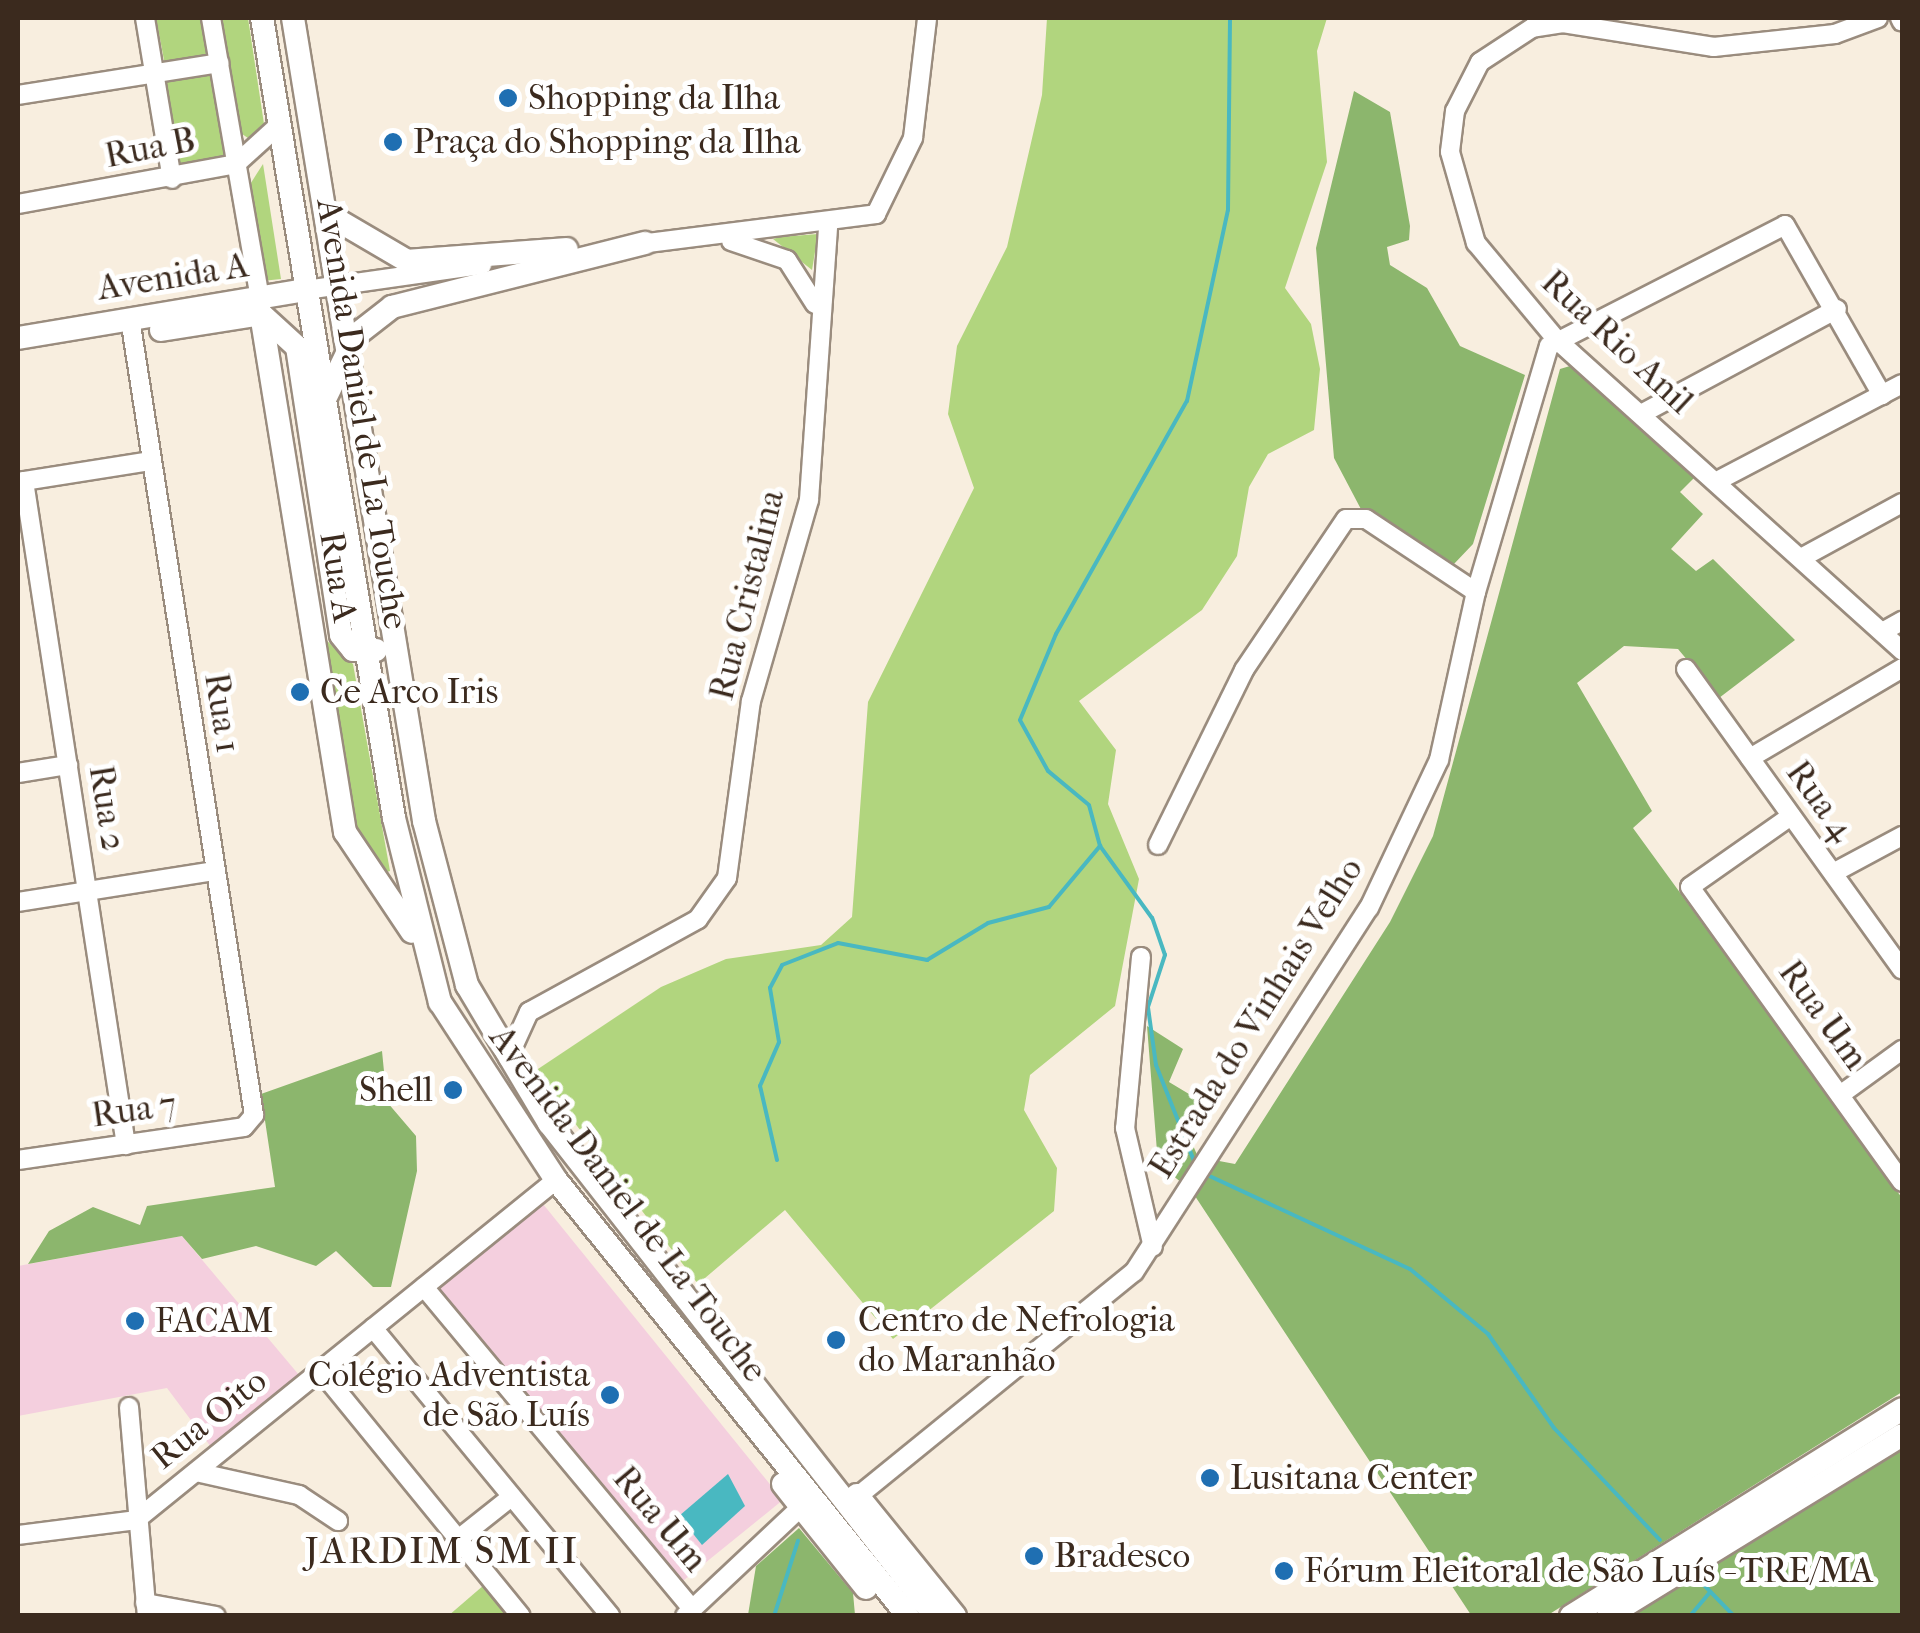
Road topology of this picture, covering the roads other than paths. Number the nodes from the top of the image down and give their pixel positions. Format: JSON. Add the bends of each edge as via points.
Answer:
{"nodes":[{"id":1,"x":145,"y":18,"type":"edge"},
{"id":2,"x":211,"y":18,"type":"edge"},
{"id":3,"x":262,"y":18,"type":"edge"},
{"id":4,"x":293,"y":18,"type":"edge"},
{"id":5,"x":927,"y":18,"type":"edge"},
{"id":6,"x":1878,"y":18,"type":"edge"},
{"id":7,"x":218,"y":62,"type":"junction"},
{"id":8,"x":154,"y":73,"type":"junction"},
{"id":9,"x":18,"y":95,"type":"edge"},
{"id":10,"x":279,"y":125,"type":"junction"},
{"id":11,"x":236,"y":164,"type":"junction"},
{"id":12,"x":172,"y":179,"type":"junction"},
{"id":13,"x":18,"y":204,"type":"edge"},
{"id":14,"x":327,"y":214,"type":"junction"},
{"id":15,"x":828,"y":226,"type":"junction"},
{"id":16,"x":705,"y":238,"type":"junction"},
{"id":17,"x":645,"y":243,"type":"junction"},
{"id":18,"x":340,"y":284,"type":"junction"},
{"id":19,"x":306,"y":290,"type":"junction"},
{"id":20,"x":261,"y":306,"type":"junction"},
{"id":21,"x":1837,"y":309,"type":"junction"},
{"id":22,"x":816,"y":311,"type":"junction"},
{"id":23,"x":131,"y":327,"type":"junction"},
{"id":24,"x":18,"y":338,"type":"edge"},
{"id":25,"x":1556,"y":339,"type":"junction"},
{"id":26,"x":350,"y":344,"type":"junction"},
{"id":27,"x":18,"y":353,"type":"edge"},
{"id":28,"x":299,"y":355,"type":"junction"},
{"id":29,"x":1902,"y":384,"type":"edge"},
{"id":30,"x":1882,"y":395,"type":"junction"},
{"id":31,"x":324,"y":402,"type":"junction"},
{"id":32,"x":1643,"y":413,"type":"junction"},
{"id":33,"x":150,"y":461,"type":"junction"},
{"id":34,"x":1721,"y":479,"type":"junction"},
{"id":35,"x":20,"y":481,"type":"edge"},
{"id":36,"x":1902,"y":503,"type":"edge"},
{"id":37,"x":1803,"y":557,"type":"junction"},
{"id":38,"x":1476,"y":592,"type":"junction"},
{"id":39,"x":1902,"y":621,"type":"edge"},
{"id":40,"x":396,"y":631,"type":"junction"},
{"id":41,"x":1882,"y":632,"type":"junction"},
{"id":42,"x":1902,"y":651,"type":"edge"},
{"id":43,"x":365,"y":654,"type":"junction"},
{"id":44,"x":1902,"y":668,"type":"edge"},
{"id":45,"x":1686,"y":669,"type":"dead end"},
{"id":46,"x":1750,"y":758,"type":"junction"},
{"id":47,"x":68,"y":766,"type":"junction"},
{"id":48,"x":18,"y":772,"type":"edge"},
{"id":49,"x":1791,"y":816,"type":"junction"},
{"id":50,"x":1902,"y":836,"type":"edge"},
{"id":51,"x":1158,"y":845,"type":"dead end"},
{"id":52,"x":213,"y":870,"type":"junction"},
{"id":53,"x":1832,"y":873,"type":"junction"},
{"id":54,"x":87,"y":891,"type":"junction"},
{"id":55,"x":18,"y":902,"type":"edge"},
{"id":56,"x":421,"y":948,"type":"junction"},
{"id":57,"x":1141,"y":956,"type":"dead end"},
{"id":58,"x":1902,"y":970,"type":"edge"},
{"id":59,"x":1902,"y":1050,"type":"edge"},
{"id":60,"x":508,"y":1060,"type":"junction"},
{"id":61,"x":1840,"y":1095,"type":"junction"},
{"id":62,"x":254,"y":1116,"type":"joint"},
{"id":63,"x":126,"y":1145,"type":"junction"},
{"id":64,"x":18,"y":1160,"type":"edge"},
{"id":65,"x":556,"y":1180,"type":"junction"},
{"id":66,"x":1902,"y":1182,"type":"edge"},
{"id":67,"x":1153,"y":1247,"type":"junction"},
{"id":68,"x":424,"y":1287,"type":"junction"},
{"id":69,"x":373,"y":1328,"type":"junction"},
{"id":70,"x":678,"y":1334,"type":"junction"},
{"id":71,"x":321,"y":1370,"type":"junction"},
{"id":72,"x":756,"y":1386,"type":"junction"},
{"id":73,"x":130,"y":1407,"type":"dead end"},
{"id":74,"x":1902,"y":1409,"type":"edge"},
{"id":75,"x":1902,"y":1435,"type":"edge"},
{"id":76,"x":196,"y":1472,"type":"junction"},
{"id":77,"x":858,"y":1496,"type":"junction"},
{"id":78,"x":510,"y":1498,"type":"junction"},
{"id":79,"x":800,"y":1508,"type":"junction"},
{"id":80,"x":136,"y":1520,"type":"junction"},
{"id":81,"x":338,"y":1520,"type":"dead end"},
{"id":82,"x":853,"y":1530,"type":"junction"},
{"id":83,"x":18,"y":1535,"type":"edge"},
{"id":84,"x":457,"y":1540,"type":"junction"},
{"id":85,"x":146,"y":1609,"type":"edge"},
{"id":86,"x":688,"y":1612,"type":"edge"},
{"id":87,"x":216,"y":1616,"type":"edge"},
{"id":88,"x":521,"y":1616,"type":"edge"},
{"id":89,"x":610,"y":1616,"type":"edge"},
{"id":90,"x":888,"y":1616,"type":"edge"},
{"id":91,"x":908,"y":1616,"type":"edge"},
{"id":92,"x":935,"y":1616,"type":"edge"},
{"id":93,"x":954,"y":1616,"type":"edge"},
{"id":94,"x":1572,"y":1616,"type":"edge"},
{"id":95,"x":1608,"y":1616,"type":"edge"}],
"edges":[{"from":1,"to":8,"type":"street"},
{"from":2,"to":7,"type":"street","name":"Rua A"},
{"from":3,"to":10,"type":"main road","name":"Avenida Daniel de La Touche"},
{"from":4,"to":14,"type":"main road","name":"Avenida Daniel de La Touche"},
{"from":5,"to":15,"type":"street","via":[[916,123],[891,196],[872,217]]},
{"from":6,"to":25,"type":"street","name":"Rua Rio Anil","via":[[1835,34],[1714,48],[1548,24],[1490,51],[1451,126],[1455,189],[1482,253]]},
{"from":7,"to":8,"type":"street"},
{"from":7,"to":11,"type":"street","name":"Rua A"},
{"from":8,"to":9,"type":"street"},
{"from":8,"to":12,"type":"street"},
{"from":10,"to":11,"type":"street","name":"Rua B"},
{"from":10,"to":19,"type":"main road","name":"Avenida Daniel de La Touche"},
{"from":11,"to":12,"type":"street","name":"Rua B"},
{"from":11,"to":20,"type":"street","name":"Rua A"},
{"from":12,"to":13,"type":"street","name":"Rua B"},
{"from":14,"to":17,"type":"main road","via":[[406,261]]},
{"from":14,"to":18,"type":"main road","name":"Avenida Daniel de La Touche"},
{"from":15,"to":16,"type":"street","name":"Avenida A"},
{"from":15,"to":22,"type":"street","name":"Rua Cristalina"},
{"from":16,"to":17,"type":"street","name":"Avenida A"},
{"from":16,"to":22,"type":"street","via":[[788,260]]},
{"from":17,"to":18,"type":"street","name":"Avenida A"},
{"from":17,"to":26,"type":"main road","via":[[412,298],[369,321]]},
{"from":18,"to":19,"type":"street","name":"Avenida A"},
{"from":18,"to":26,"type":"main road","name":"Avenida Daniel de La Touche"},
{"from":19,"to":20,"type":"main road","name":"Avenida A"},
{"from":19,"to":28,"type":"main road"},
{"from":19,"to":31,"type":"main road","name":"Avenida Daniel de La Touche"},
{"from":20,"to":23,"type":"main road","name":"Avenida A"},
{"from":20,"to":28,"type":"main road","via":[[288,330]]},
{"from":20,"to":56,"type":"main road","name":"Rua A","via":[[346,832]]},
{"from":21,"to":25,"type":"street","via":[[1790,227]]},
{"from":21,"to":30,"type":"street"},
{"from":21,"to":32,"type":"street"},
{"from":22,"to":60,"type":"street","name":"Rua Cristalina","via":[[806,519],[754,688],[724,884],[698,918],[529,1012],[512,1034]]},
{"from":23,"to":24,"type":"main road","name":"Avenida A"},
{"from":23,"to":27,"type":"main road","name":"Avenida A"},
{"from":23,"to":33,"type":"street","name":"Rua 1"},
{"from":25,"to":32,"type":"street","name":"Rua Rio Anil"},
{"from":25,"to":38,"type":"street","name":"Estrada do Vinhais Velho"},
{"from":26,"to":31,"type":"main road"},
{"from":26,"to":40,"type":"main road","name":"Avenida Daniel de La Touche"},
{"from":28,"to":43,"type":"main road","via":[[341,635]]},
{"from":29,"to":30,"type":"street"},
{"from":30,"to":34,"type":"street"},
{"from":31,"to":43,"type":"main road","name":"Avenida Daniel de La Touche"},
{"from":32,"to":34,"type":"street","name":"Rua Rio Anil"},
{"from":33,"to":35,"type":"street"},
{"from":33,"to":52,"type":"street","name":"Rua 1"},
{"from":34,"to":37,"type":"street","name":"Rua Rio Anil"},
{"from":35,"to":47,"type":"street","name":"Rua 2"},
{"from":36,"to":37,"type":"street"},
{"from":37,"to":41,"type":"street","name":"Rua Rio Anil"},
{"from":38,"to":51,"type":"street","via":[[1376,524],[1346,519],[1244,670]]},
{"from":38,"to":67,"type":"street","name":"Estrada do Vinhais Velho","via":[[1446,736],[1422,800],[1360,924],[1211,1145]]},
{"from":39,"to":41,"type":"street"},
{"from":40,"to":43,"type":"main road"},
{"from":40,"to":60,"type":"main road","name":"Avenida Daniel de La Touche","via":[[444,914],[468,985]]},
{"from":41,"to":42,"type":"street","name":"Rua Rio Anil"},
{"from":43,"to":56,"type":"main road","name":"Avenida Daniel de La Touche"},
{"from":44,"to":46,"type":"street"},
{"from":45,"to":46,"type":"street","name":"Rua 4"},
{"from":46,"to":49,"type":"street","name":"Rua 4"},
{"from":47,"to":48,"type":"street"},
{"from":47,"to":54,"type":"street","name":"Rua 2"},
{"from":49,"to":53,"type":"street","name":"Rua 4"},
{"from":49,"to":61,"type":"street","name":"Rua Um","via":[[1690,887]]},
{"from":50,"to":53,"type":"street"},
{"from":52,"to":54,"type":"street"},
{"from":52,"to":62,"type":"street","name":"Rua 1"},
{"from":53,"to":58,"type":"street","name":"Rua 4"},
{"from":54,"to":55,"type":"street"},
{"from":54,"to":63,"type":"street","name":"Rua 2"},
{"from":56,"to":65,"type":"main road","name":"Avenida Daniel de La Touche","via":[[465,1052]]},
{"from":57,"to":67,"type":"street","via":[[1126,1128]]},
{"from":59,"to":61,"type":"street"},
{"from":60,"to":72,"type":"main road","name":"Avenida Daniel de La Touche"},
{"from":61,"to":66,"type":"street","name":"Rua Um"},
{"from":62,"to":63,"type":"street","name":"Rua 7","via":[[244,1127]]},
{"from":63,"to":64,"type":"street","name":"Rua 7"},
{"from":65,"to":68,"type":"street","name":"Rua Oito"},
{"from":65,"to":70,"type":"main road","name":"Avenida Daniel de La Touche"},
{"from":67,"to":77,"type":"street","name":"Estrada do Vinhais Velho","via":[[1122,1284]]},
{"from":68,"to":69,"type":"street","name":"Rua Oito"},
{"from":68,"to":86,"type":"street","name":"Rua Um"},
{"from":69,"to":71,"type":"street","name":"Rua Oito"},
{"from":69,"to":78,"type":"street"},
{"from":70,"to":79,"type":"main road"},
{"from":70,"to":82,"type":"main road","name":"Avenida Daniel de La Touche"},
{"from":71,"to":76,"type":"street","name":"Rua Oito"},
{"from":71,"to":84,"type":"street"},
{"from":72,"to":77,"type":"main road"},
{"from":72,"to":82,"type":"main road","name":"Avenida Daniel de La Touche"},
{"from":73,"to":80,"type":"street"},
{"from":74,"to":94,"type":"main road"},
{"from":75,"to":95,"type":"main road"},
{"from":76,"to":80,"type":"street","name":"Rua Oito"},
{"from":76,"to":81,"type":"street","via":[[299,1495]]},
{"from":77,"to":93,"type":"main road"},
{"from":78,"to":84,"type":"street"},
{"from":78,"to":89,"type":"street"},
{"from":79,"to":86,"type":"street"},
{"from":79,"to":90,"type":"main road"},
{"from":80,"to":83,"type":"street"},
{"from":80,"to":85,"type":"street"},
{"from":82,"to":91,"type":"main road","name":"Avenida Daniel de La Touche"},
{"from":82,"to":92,"type":"main road","name":"Avenida Daniel de La Touche"},
{"from":84,"to":88,"type":"street"},
{"from":85,"to":87,"type":"street"}]}
